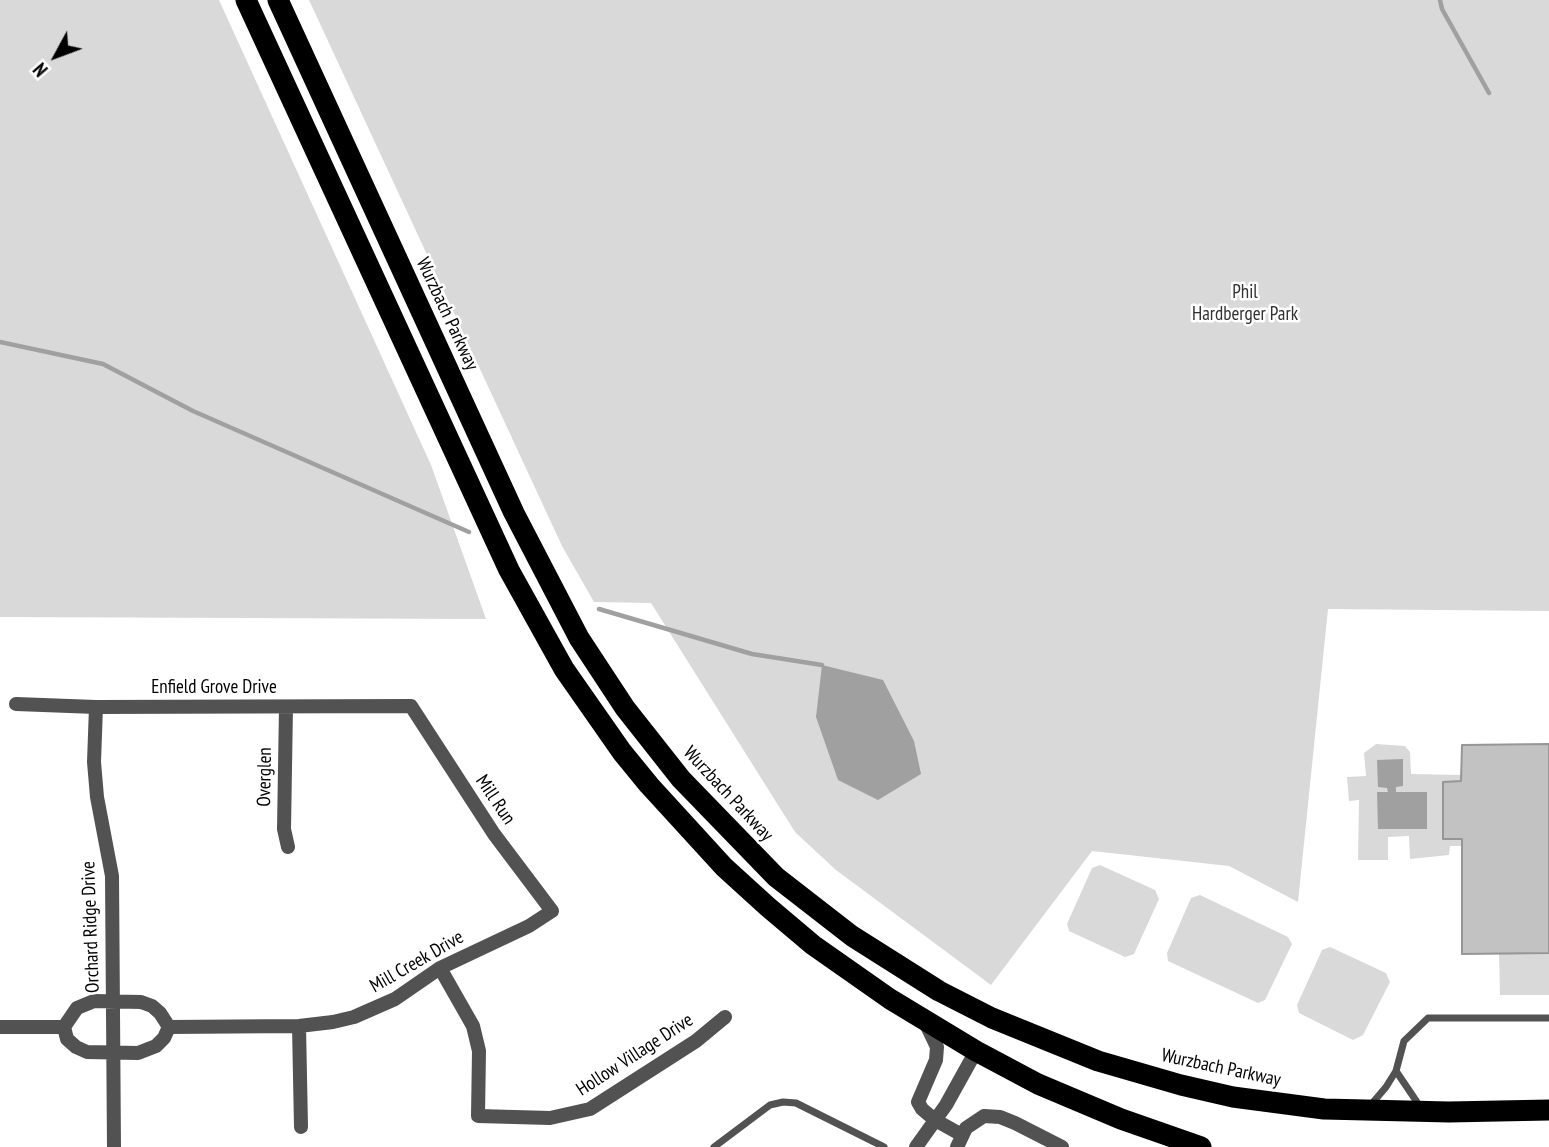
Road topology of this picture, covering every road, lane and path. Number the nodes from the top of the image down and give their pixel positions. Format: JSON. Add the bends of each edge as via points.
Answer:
{"nodes":[{"id":1,"x":246,"y":0,"type":"edge"},
{"id":2,"x":278,"y":0,"type":"edge"},
{"id":3,"x":16,"y":704,"type":"dead end"},
{"id":4,"x":411,"y":706,"type":"joint"},
{"id":5,"x":96,"y":707,"type":"junction"},
{"id":6,"x":286,"y":707,"type":"junction"},
{"id":7,"x":288,"y":847,"type":"dead end"},
{"id":8,"x":552,"y":911,"type":"joint"},
{"id":9,"x":440,"y":968,"type":"junction"},
{"id":10,"x":113,"y":1001,"type":"junction"},
{"id":11,"x":725,"y":1017,"type":"dead end"},
{"id":12,"x":1549,"y":1018,"type":"edge"},
{"id":13,"x":925,"y":1022,"type":"junction"},
{"id":14,"x":299,"y":1026,"type":"junction"},
{"id":15,"x":0,"y":1027,"type":"edge"},
{"id":16,"x":64,"y":1027,"type":"junction"},
{"id":17,"x":169,"y":1027,"type":"junction"},
{"id":18,"x":976,"y":1051,"type":"junction"},
{"id":19,"x":113,"y":1053,"type":"junction"},
{"id":20,"x":1396,"y":1071,"type":"junction"},
{"id":21,"x":1549,"y":1110,"type":"edge"},
{"id":22,"x":1365,"y":1111,"type":"junction"},
{"id":23,"x":1425,"y":1112,"type":"junction"},
{"id":24,"x":935,"y":1120,"type":"junction"},
{"id":25,"x":300,"y":1127,"type":"dead end"},
{"id":26,"x":959,"y":1141,"type":"edge"},
{"id":27,"x":114,"y":1147,"type":"edge"},
{"id":28,"x":714,"y":1147,"type":"edge"},
{"id":29,"x":884,"y":1147,"type":"edge"},
{"id":30,"x":916,"y":1147,"type":"edge"},
{"id":31,"x":1062,"y":1147,"type":"edge"},
{"id":32,"x":1201,"y":1147,"type":"edge"}],
"edges":[{"from":1,"to":13,"type":"highway","via":[[486,521],[564,669],[642,777],[724,867],[813,945]]},
{"from":2,"to":22,"type":"highway","name":"Wurzbach Parkway","via":[[555,595],[625,708],[722,823],[776,877],[835,924],[892,963],[992,1018],[1098,1062],[1181,1085],[1283,1105]]},
{"from":3,"to":5,"type":"street","name":"Enfield Grove Drive"},
{"from":4,"to":6,"type":"street","name":"Enfield Grove Drive"},
{"from":4,"to":8,"type":"street","name":"Mill Run","via":[[479,812]]},
{"from":5,"to":6,"type":"street","name":"Enfield Grove Drive"},
{"from":5,"to":10,"type":"street","name":"Orchard Ridge Drive","via":[[97,797],[112,876]]},
{"from":6,"to":7,"type":"street","name":"Overglen","via":[[284,829]]},
{"from":8,"to":9,"type":"street","name":"Mill Creek Drive"},
{"from":9,"to":11,"type":"street","name":"Hollow Village Drive","via":[[473,1027],[479,1051],[478,1116],[550,1118],[590,1109],[696,1041]]},
{"from":9,"to":14,"type":"street","name":"Mill Creek Drive","via":[[375,1009],[333,1022]]},
{"from":10,"to":16,"type":"street","via":[[84,1003],[70,1014]]},
{"from":10,"to":17,"type":"street","via":[[152,1006]]},
{"from":10,"to":19,"type":"street","name":"Orchard Ridge Drive"},
{"from":12,"to":20,"type":"lane","via":[[1428,1018],[1404,1041]]},
{"from":13,"to":18,"type":"highway"},
{"from":13,"to":24,"type":"street","via":[[937,1047],[936,1060],[918,1102]]},
{"from":14,"to":17,"type":"street","name":"Mill Creek Drive"},
{"from":14,"to":25,"type":"street"},
{"from":15,"to":16,"type":"street"},
{"from":16,"to":19,"type":"street","via":[[67,1039],[76,1047]]},
{"from":17,"to":19,"type":"street","via":[[164,1038],[147,1050]]},
{"from":18,"to":24,"type":"street"},
{"from":18,"to":32,"type":"highway","via":[[1038,1084]]},
{"from":19,"to":27,"type":"street","name":"Orchard Ridge Drive"},
{"from":20,"to":22,"type":"lane"},
{"from":20,"to":23,"type":"lane"},
{"from":21,"to":23,"type":"highway","name":"Wurzbach Parkway"},
{"from":22,"to":23,"type":"highway","name":"Wurzbach Parkway"},
{"from":24,"to":26,"type":"street"},
{"from":24,"to":30,"type":"street"},
{"from":26,"to":31,"type":"street","via":[[966,1128],[984,1116],[1000,1117]]},
{"from":28,"to":29,"type":"lane","via":[[770,1105],[783,1101],[796,1102]]}]}
